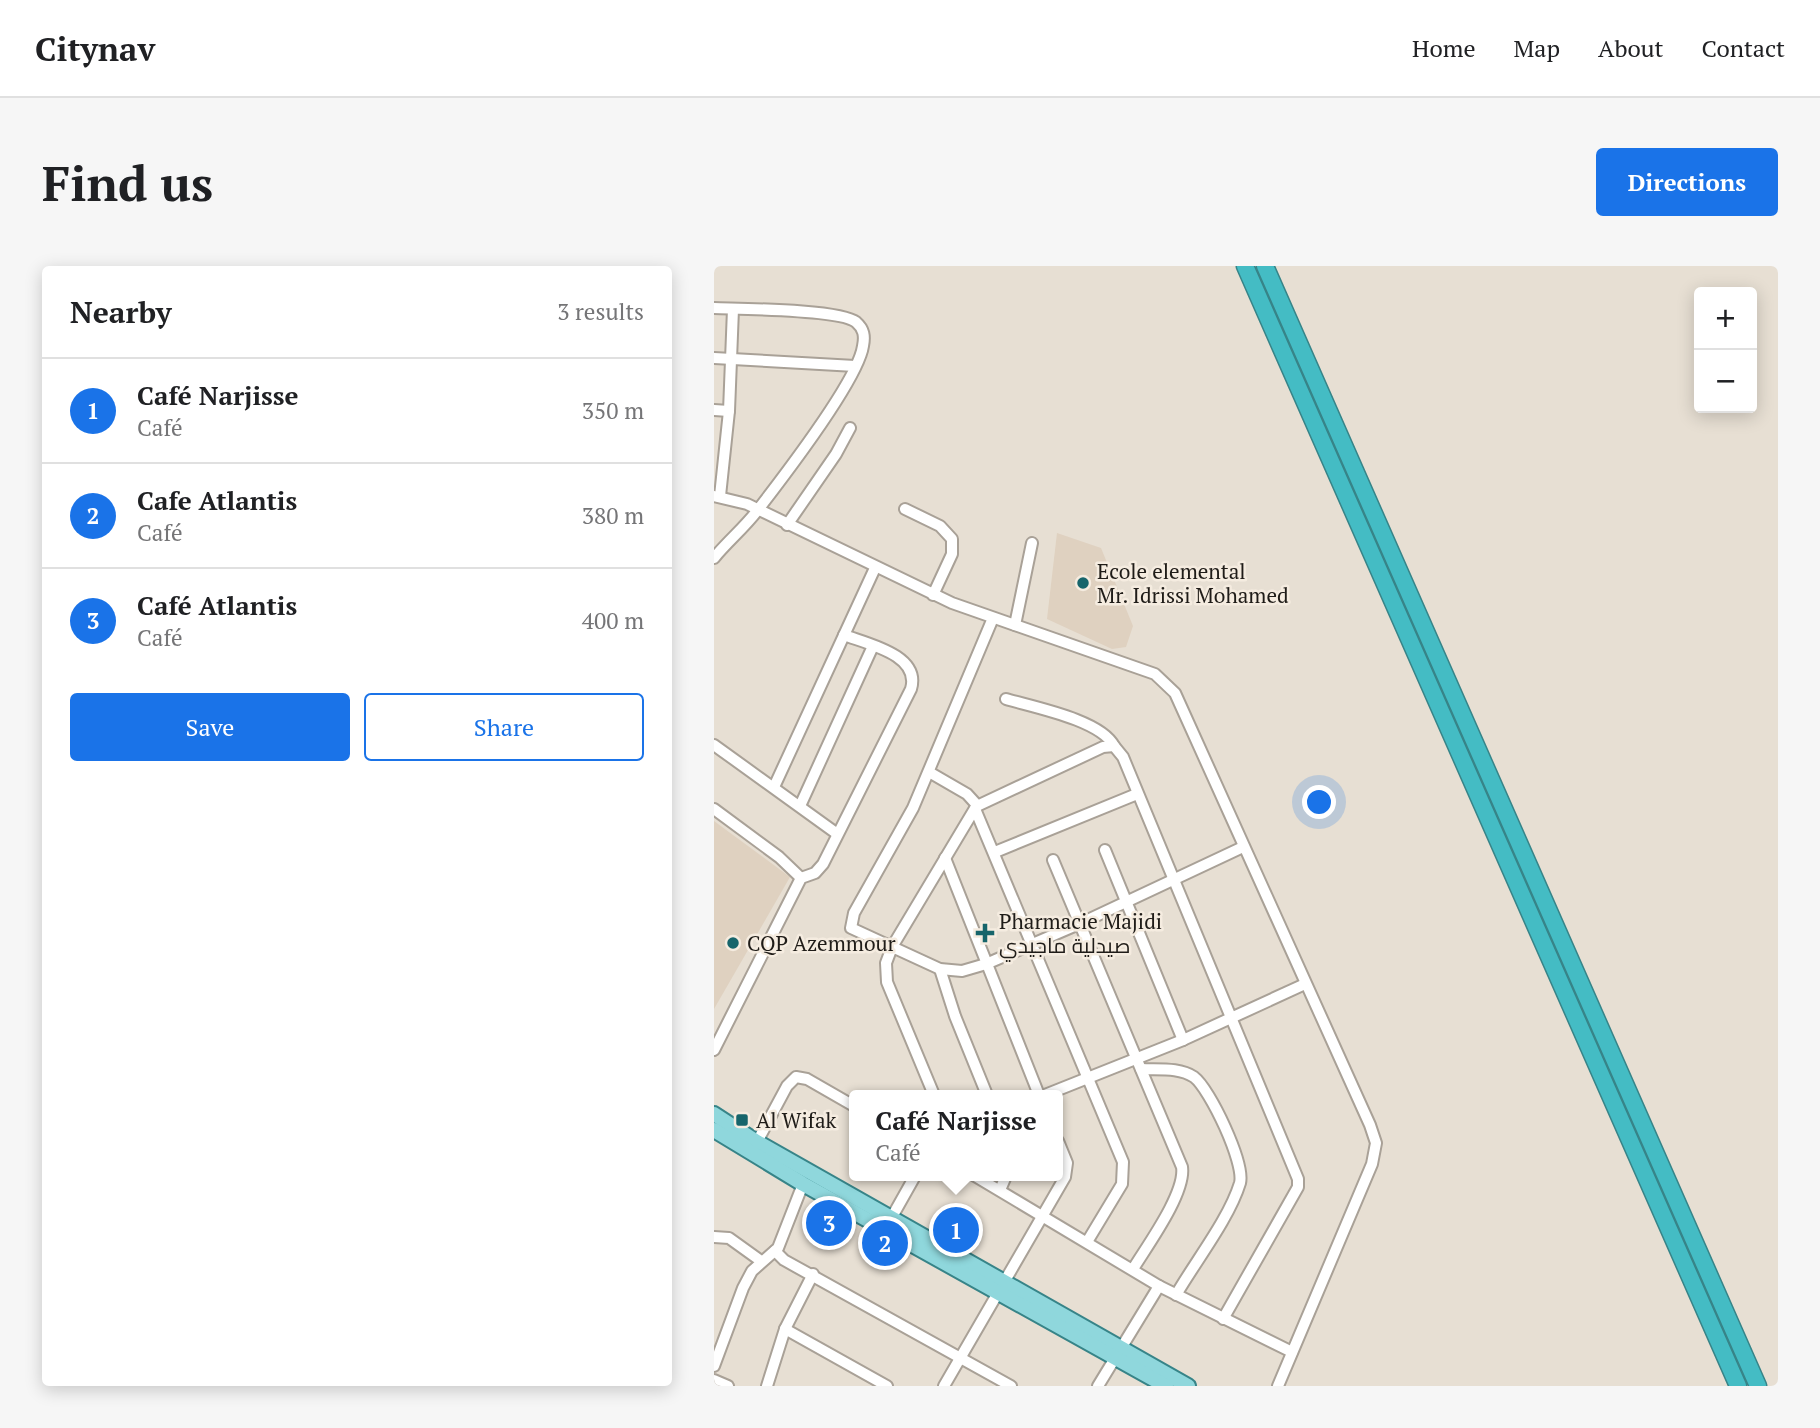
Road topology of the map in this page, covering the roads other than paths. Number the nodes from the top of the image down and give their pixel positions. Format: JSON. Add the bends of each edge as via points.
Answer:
{"nodes":[{"id":1,"x":1245,"y":266,"type":"edge"},
{"id":2,"x":1265,"y":266,"type":"edge"},
{"id":3,"x":714,"y":308,"type":"edge"},
{"id":4,"x":733,"y":309,"type":"junction"},
{"id":5,"x":714,"y":358,"type":"edge"},
{"id":6,"x":732,"y":358,"type":"junction"},
{"id":7,"x":855,"y":366,"type":"junction"},
{"id":8,"x":714,"y":410,"type":"edge"},
{"id":9,"x":729,"y":411,"type":"junction"},
{"id":10,"x":850,"y":428,"type":"dead end"},
{"id":11,"x":717,"y":496,"type":"edge"},
{"id":12,"x":905,"y":509,"type":"dead end"},
{"id":13,"x":758,"y":510,"type":"junction"},
{"id":14,"x":787,"y":525,"type":"junction"},
{"id":15,"x":1032,"y":543,"type":"dead end"},
{"id":16,"x":714,"y":558,"type":"edge"},
{"id":17,"x":875,"y":568,"type":"junction"},
{"id":18,"x":933,"y":595,"type":"junction"},
{"id":19,"x":993,"y":618,"type":"junction"},
{"id":20,"x":1015,"y":625,"type":"junction"},
{"id":21,"x":844,"y":635,"type":"junction"},
{"id":22,"x":873,"y":646,"type":"junction"},
{"id":23,"x":1006,"y":699,"type":"dead end"},
{"id":24,"x":714,"y":744,"type":"edge"},
{"id":25,"x":1114,"y":746,"type":"junction"},
{"id":26,"x":929,"y":772,"type":"junction"},
{"id":27,"x":774,"y":787,"type":"junction"},
{"id":28,"x":1137,"y":794,"type":"junction"},
{"id":29,"x":800,"y":806,"type":"junction"},
{"id":30,"x":976,"y":808,"type":"junction"},
{"id":31,"x":714,"y":809,"type":"edge"},
{"id":32,"x":836,"y":833,"type":"junction"},
{"id":33,"x":1243,"y":847,"type":"junction"},
{"id":34,"x":1105,"y":849,"type":"dead end"},
{"id":35,"x":995,"y":852,"type":"junction"},
{"id":36,"x":945,"y":859,"type":"junction"},
{"id":37,"x":1053,"y":860,"type":"dead end"},
{"id":38,"x":800,"y":878,"type":"junction"},
{"id":39,"x":1172,"y":879,"type":"junction"},
{"id":40,"x":1126,"y":902,"type":"junction"},
{"id":41,"x":1080,"y":924,"type":"junction"},
{"id":42,"x":1033,"y":944,"type":"junction"},
{"id":43,"x":892,"y":947,"type":"junction"},
{"id":44,"x":986,"y":964,"type":"junction"},
{"id":45,"x":940,"y":969,"type":"junction"},
{"id":46,"x":1305,"y":984,"type":"junction"},
{"id":47,"x":1231,"y":1019,"type":"junction"},
{"id":48,"x":1183,"y":1040,"type":"junction"},
{"id":49,"x":714,"y":1050,"type":"edge"},
{"id":50,"x":1139,"y":1064,"type":"junction"},
{"id":51,"x":1089,"y":1078,"type":"junction"},
{"id":52,"x":932,"y":1090,"type":"edge"},
{"id":53,"x":984,"y":1090,"type":"edge"},
{"id":54,"x":1037,"y":1090,"type":"edge"},
{"id":55,"x":1058,"y":1090,"type":"edge"},
{"id":56,"x":849,"y":1103,"type":"edge"},
{"id":57,"x":714,"y":1114,"type":"edge"},
{"id":58,"x":714,"y":1130,"type":"edge"},
{"id":59,"x":757,"y":1142,"type":"junction"},
{"id":60,"x":1063,"y":1158,"type":"edge"},
{"id":61,"x":1063,"y":1179,"type":"edge"},
{"id":62,"x":912,"y":1181,"type":"edge"},
{"id":63,"x":984,"y":1181,"type":"edge"},
{"id":64,"x":1004,"y":1181,"type":"edge"},
{"id":65,"x":1062,"y":1181,"type":"edge"},
{"id":66,"x":803,"y":1184,"type":"junction"},
{"id":67,"x":1000,"y":1190,"type":"junction"},
{"id":68,"x":1043,"y":1215,"type":"junction"},
{"id":69,"x":888,"y":1224,"type":"junction"},
{"id":70,"x":715,"y":1236,"type":"edge"},
{"id":71,"x":1087,"y":1242,"type":"junction"},
{"id":72,"x":775,"y":1251,"type":"junction"},
{"id":73,"x":761,"y":1261,"type":"junction"},
{"id":74,"x":1133,"y":1269,"type":"junction"},
{"id":75,"x":813,"y":1274,"type":"junction"},
{"id":76,"x":1159,"y":1286,"type":"junction"},
{"id":77,"x":1001,"y":1288,"type":"junction"},
{"id":78,"x":1176,"y":1294,"type":"junction"},
{"id":79,"x":1223,"y":1319,"type":"junction"},
{"id":80,"x":785,"y":1329,"type":"junction"},
{"id":81,"x":1119,"y":1352,"type":"junction"},
{"id":82,"x":1292,"y":1352,"type":"junction"},
{"id":83,"x":961,"y":1358,"type":"junction"},
{"id":84,"x":714,"y":1366,"type":"edge"},
{"id":85,"x":714,"y":1380,"type":"edge"},
{"id":86,"x":727,"y":1386,"type":"edge"},
{"id":87,"x":767,"y":1386,"type":"edge"},
{"id":88,"x":887,"y":1386,"type":"edge"},
{"id":89,"x":944,"y":1386,"type":"edge"},
{"id":90,"x":1011,"y":1386,"type":"edge"},
{"id":91,"x":1098,"y":1386,"type":"edge"},
{"id":92,"x":1166,"y":1386,"type":"edge"},
{"id":93,"x":1188,"y":1386,"type":"edge"},
{"id":94,"x":1278,"y":1386,"type":"edge"},
{"id":95,"x":1738,"y":1386,"type":"edge"},
{"id":96,"x":1758,"y":1386,"type":"edge"}],
"edges":[{"from":1,"to":95,"type":"highway"},
{"from":2,"to":96,"type":"highway"},
{"from":3,"to":4,"type":"street"},
{"from":4,"to":6,"type":"street"},
{"from":4,"to":7,"type":"street","via":[[849,318],[864,334]]},
{"from":5,"to":6,"type":"street"},
{"from":6,"to":7,"type":"street"},
{"from":6,"to":9,"type":"street"},
{"from":7,"to":13,"type":"street"},
{"from":8,"to":9,"type":"street"},
{"from":9,"to":11,"type":"street"},
{"from":10,"to":14,"type":"street"},
{"from":11,"to":13,"type":"street"},
{"from":12,"to":18,"type":"street","via":[[946,530],[953,543]]},
{"from":13,"to":14,"type":"street"},
{"from":13,"to":16,"type":"street"},
{"from":14,"to":17,"type":"street"},
{"from":15,"to":20,"type":"street"},
{"from":17,"to":18,"type":"street"},
{"from":17,"to":21,"type":"street"},
{"from":18,"to":19,"type":"street"},
{"from":19,"to":20,"type":"street"},
{"from":19,"to":26,"type":"street"},
{"from":20,"to":33,"type":"street","via":[[1155,674],[1170,685]]},
{"from":21,"to":22,"type":"street"},
{"from":21,"to":27,"type":"street"},
{"from":22,"to":29,"type":"street"},
{"from":22,"to":32,"type":"street","via":[[905,663],[914,682]]},
{"from":23,"to":25,"type":"street","via":[[1105,733]]},
{"from":24,"to":27,"type":"street"},
{"from":25,"to":28,"type":"street"},
{"from":25,"to":30,"type":"street","via":[[1088,753]]},
{"from":26,"to":30,"type":"street","via":[[967,794]]},
{"from":26,"to":43,"type":"street","via":[[850,926]]},
{"from":27,"to":29,"type":"street"},
{"from":28,"to":35,"type":"street"},
{"from":28,"to":39,"type":"street"},
{"from":29,"to":32,"type":"street"},
{"from":30,"to":35,"type":"street"},
{"from":30,"to":36,"type":"street"},
{"from":31,"to":38,"type":"street"},
{"from":32,"to":38,"type":"street","via":[[819,870]]},
{"from":33,"to":39,"type":"street"},
{"from":33,"to":46,"type":"street"},
{"from":34,"to":40,"type":"street"},
{"from":35,"to":42,"type":"street"},
{"from":36,"to":43,"type":"street"},
{"from":36,"to":44,"type":"street"},
{"from":37,"to":41,"type":"street"},
{"from":38,"to":49,"type":"street"},
{"from":39,"to":40,"type":"street"},
{"from":39,"to":47,"type":"street"},
{"from":40,"to":41,"type":"street"},
{"from":40,"to":48,"type":"street"},
{"from":41,"to":42,"type":"street"},
{"from":41,"to":50,"type":"street"},
{"from":42,"to":44,"type":"street"},
{"from":42,"to":51,"type":"street"},
{"from":43,"to":45,"type":"street"},
{"from":43,"to":52,"type":"street","via":[[886,963],[887,982]]},
{"from":44,"to":45,"type":"street","via":[[962,971]]},
{"from":44,"to":54,"type":"street"},
{"from":45,"to":53,"type":"street"},
{"from":46,"to":47,"type":"street"},
{"from":46,"to":82,"type":"street","via":[[1376,1143],[1354,1211]]},
{"from":47,"to":48,"type":"street"},
{"from":47,"to":79,"type":"street","via":[[1299,1183]]},
{"from":48,"to":50,"type":"street"},
{"from":50,"to":51,"type":"street"},
{"from":50,"to":74,"type":"street","via":[[1183,1176]]},
{"from":50,"to":78,"type":"street","via":[[1175,1070],[1197,1080],[1227,1133],[1241,1172],[1234,1197]]},
{"from":51,"to":55,"type":"street"},
{"from":51,"to":71,"type":"street","via":[[1125,1176]]},
{"from":56,"to":59,"type":"street","via":[[796,1077]]},
{"from":57,"to":59,"type":"main road"},
{"from":58,"to":66,"type":"main road"},
{"from":59,"to":69,"type":"main road"},
{"from":60,"to":61,"type":"street","via":[[1067,1172]]},
{"from":62,"to":69,"type":"street"},
{"from":63,"to":67,"type":"street"},
{"from":64,"to":67,"type":"street"},
{"from":65,"to":68,"type":"street"},
{"from":66,"to":69,"type":"main road"},
{"from":66,"to":72,"type":"street"},
{"from":67,"to":68,"type":"street"},
{"from":68,"to":71,"type":"street"},
{"from":68,"to":77,"type":"street"},
{"from":69,"to":77,"type":"main road"},
{"from":70,"to":73,"type":"street","via":[[729,1238]]},
{"from":71,"to":74,"type":"street"},
{"from":72,"to":73,"type":"street"},
{"from":72,"to":75,"type":"street"},
{"from":73,"to":84,"type":"street","via":[[743,1288]]},
{"from":74,"to":76,"type":"street"},
{"from":75,"to":80,"type":"street"},
{"from":75,"to":83,"type":"street"},
{"from":76,"to":78,"type":"street"},
{"from":76,"to":81,"type":"street"},
{"from":77,"to":81,"type":"main road"},
{"from":77,"to":83,"type":"street"},
{"from":78,"to":79,"type":"street"},
{"from":79,"to":82,"type":"street"},
{"from":80,"to":87,"type":"street"},
{"from":80,"to":88,"type":"street"},
{"from":81,"to":91,"type":"street"},
{"from":81,"to":92,"type":"main road"},
{"from":81,"to":93,"type":"main road"},
{"from":82,"to":94,"type":"street"},
{"from":83,"to":89,"type":"street"},
{"from":83,"to":90,"type":"street"},
{"from":85,"to":86,"type":"street"}]}
